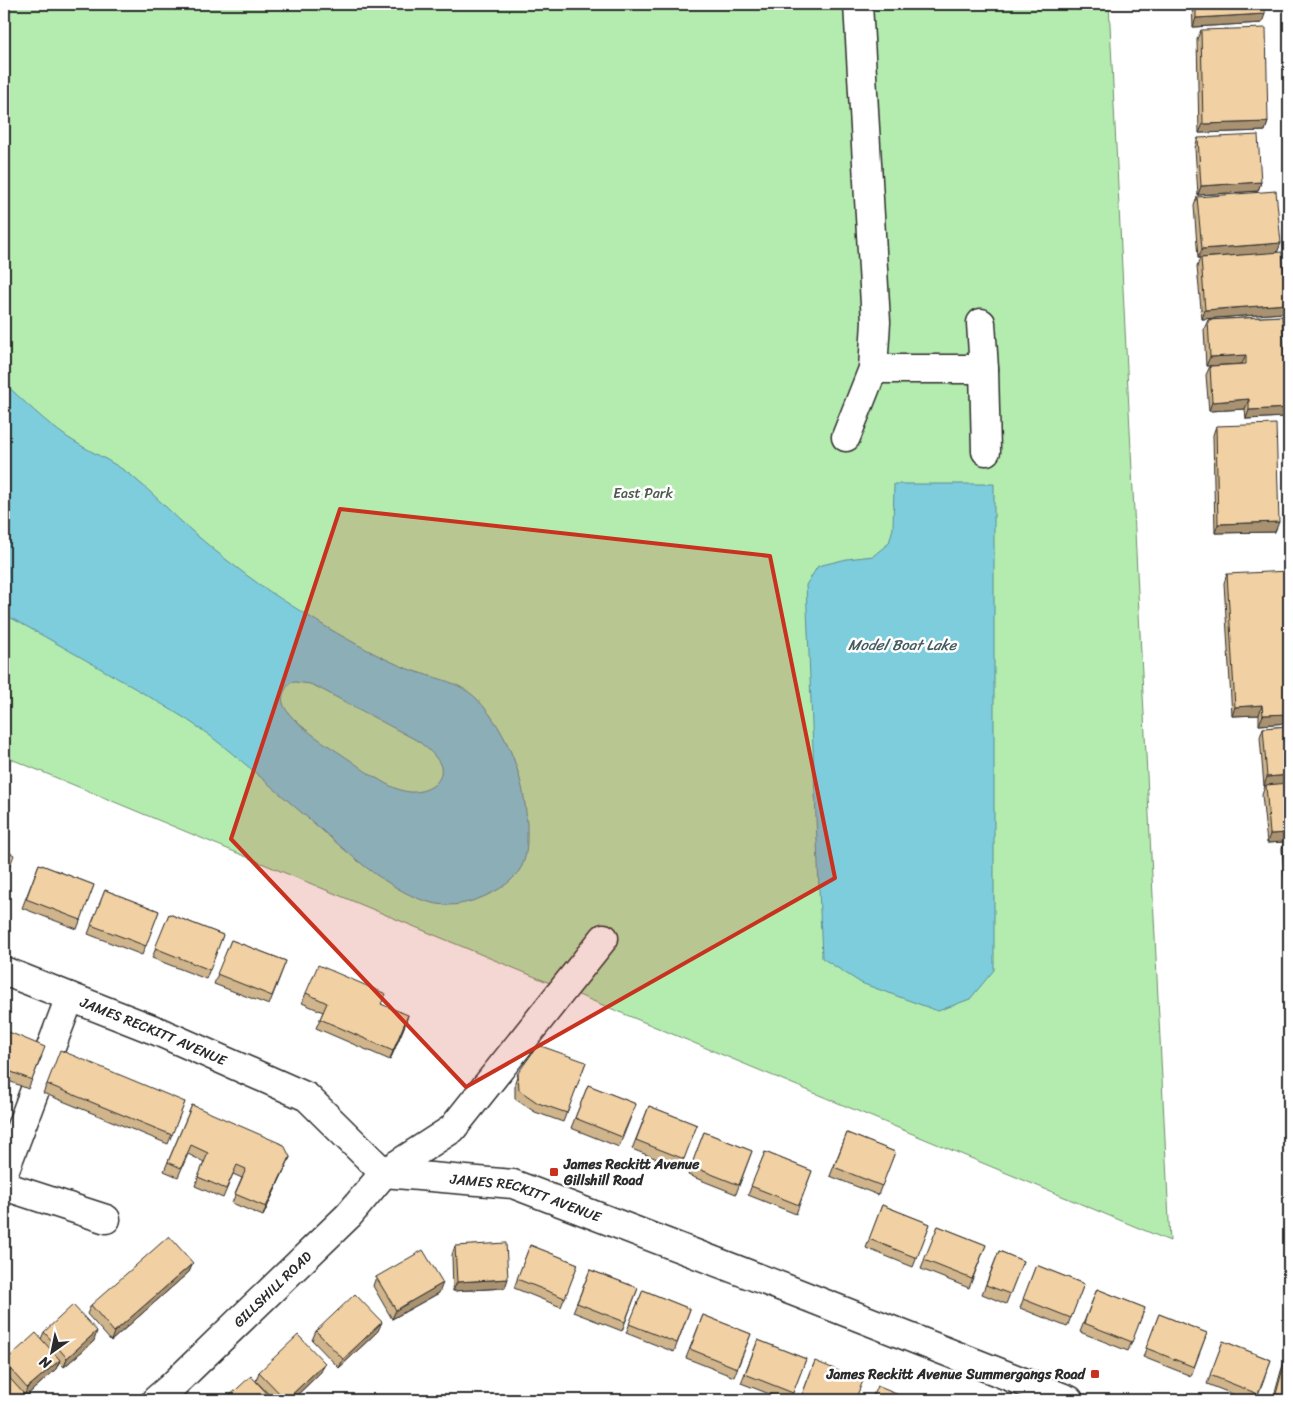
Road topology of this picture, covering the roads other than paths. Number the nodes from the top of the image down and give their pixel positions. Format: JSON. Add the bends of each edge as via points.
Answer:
{"nodes":[{"id":1,"x":858,"y":4,"type":"edge"},
{"id":2,"x":981,"y":323,"type":"dead end"},
{"id":3,"x":873,"y":369,"type":"junction"},
{"id":4,"x":984,"y":369,"type":"junction"},
{"id":5,"x":846,"y":437,"type":"dead end"},
{"id":6,"x":986,"y":451,"type":"dead end"},
{"id":7,"x":604,"y":938,"type":"dead end"},
{"id":8,"x":4,"y":971,"type":"edge"},
{"id":9,"x":70,"y":997,"type":"junction"},
{"id":10,"x":4,"y":1172,"type":"edge"},
{"id":11,"x":384,"y":1172,"type":"junction"},
{"id":12,"x":4,"y":1186,"type":"edge"},
{"id":13,"x":106,"y":1219,"type":"dead end"},
{"id":14,"x":156,"y":1400,"type":"edge"},
{"id":15,"x":1069,"y":1400,"type":"edge"}],
"edges":[{"from":1,"to":3,"type":"street","via":[[876,322]]},
{"from":2,"to":4,"type":"street"},
{"from":3,"to":4,"type":"street"},
{"from":3,"to":5,"type":"street"},
{"from":4,"to":6,"type":"street"},
{"from":7,"to":11,"type":"street","name":"GILLSHILL ROAD","via":[[452,1129]]},
{"from":8,"to":9,"type":"street","name":"JAMES RECKITT AVENUE"},
{"from":9,"to":10,"type":"street"},
{"from":9,"to":11,"type":"street","name":"JAMES RECKITT AVENUE","via":[[307,1097]]},
{"from":11,"to":14,"type":"street","name":"GILLSHILL ROAD","via":[[349,1215]]},
{"from":11,"to":15,"type":"street","name":"JAMES RECKITT AVENUE","via":[[513,1184]]},
{"from":12,"to":13,"type":"street"}]}
